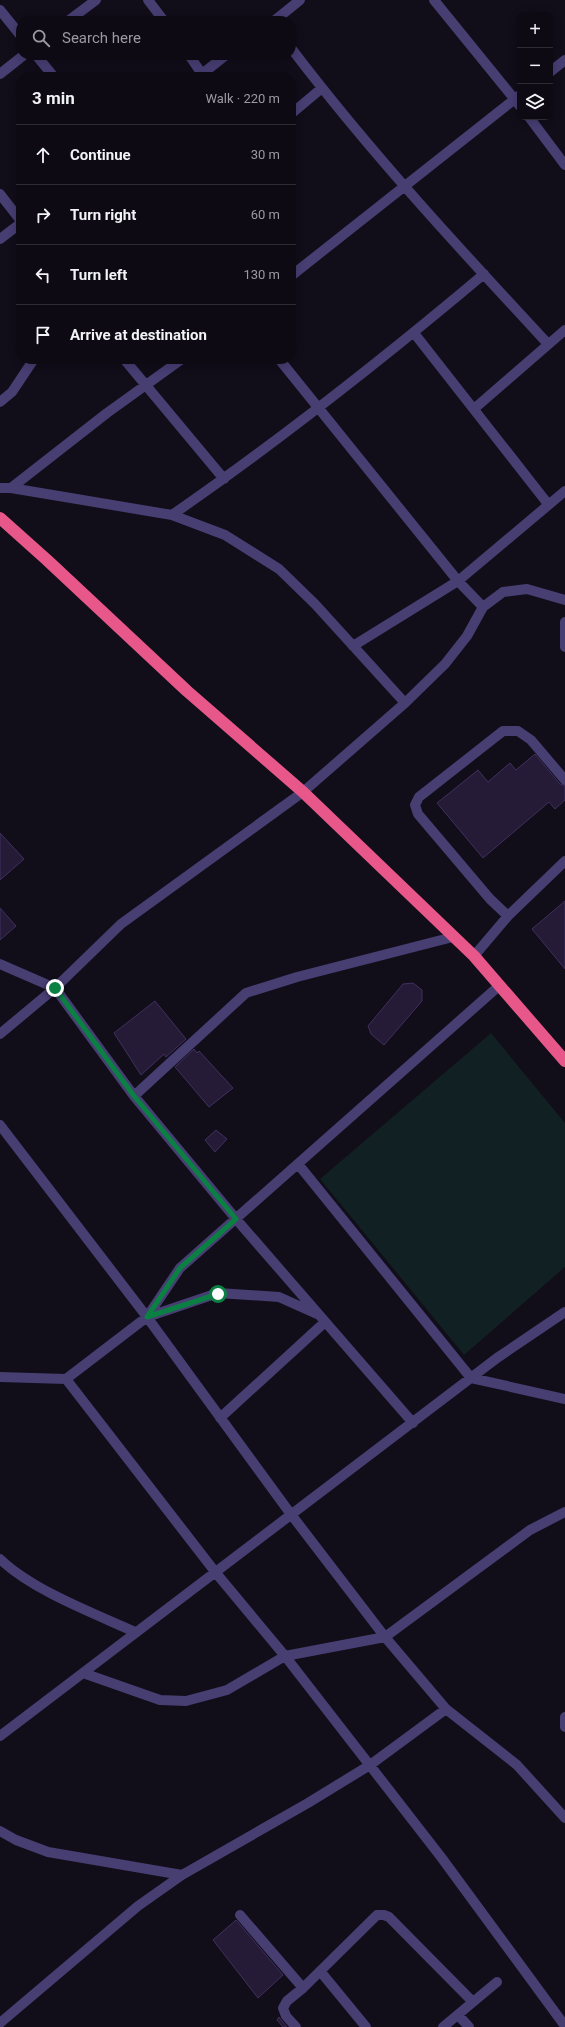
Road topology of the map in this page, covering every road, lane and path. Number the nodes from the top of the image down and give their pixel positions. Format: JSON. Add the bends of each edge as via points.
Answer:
{"nodes":[{"id":1,"x":96,"y":0,"type":"edge"},
{"id":2,"x":148,"y":0,"type":"edge"},
{"id":3,"x":300,"y":0,"type":"edge"},
{"id":4,"x":434,"y":0,"type":"edge"},
{"id":5,"x":0,"y":10,"type":"edge"},
{"id":6,"x":75,"y":16,"type":"edge"},
{"id":7,"x":160,"y":16,"type":"edge"},
{"id":8,"x":280,"y":16,"type":"edge"},
{"id":9,"x":16,"y":30,"type":"edge"},
{"id":10,"x":296,"y":54,"type":"edge"},
{"id":11,"x":18,"y":60,"type":"edge"},
{"id":12,"x":40,"y":60,"type":"edge"},
{"id":13,"x":192,"y":60,"type":"edge"},
{"id":14,"x":221,"y":60,"type":"edge"},
{"id":15,"x":565,"y":60,"type":"edge"},
{"id":16,"x":553,"y":70,"type":"edge"},
{"id":17,"x":50,"y":72,"type":"edge"},
{"id":18,"x":200,"y":72,"type":"edge"},
{"id":19,"x":207,"y":72,"type":"edge"},
{"id":20,"x":0,"y":74,"type":"edge"},
{"id":21,"x":322,"y":88,"type":"junction"},
{"id":22,"x":517,"y":99,"type":"edge"},
{"id":23,"x":517,"y":101,"type":"edge"},
{"id":24,"x":296,"y":110,"type":"edge"},
{"id":25,"x":531,"y":120,"type":"edge"},
{"id":26,"x":565,"y":165,"type":"edge"},
{"id":27,"x":404,"y":186,"type":"junction"},
{"id":28,"x":0,"y":194,"type":"edge"},
{"id":29,"x":16,"y":215,"type":"edge"},
{"id":30,"x":16,"y":226,"type":"edge"},
{"id":31,"x":0,"y":239,"type":"edge"},
{"id":32,"x":296,"y":272,"type":"edge"},
{"id":33,"x":484,"y":274,"type":"junction"},
{"id":34,"x":565,"y":330,"type":"edge"},
{"id":35,"x":414,"y":333,"type":"junction"},
{"id":36,"x":548,"y":344,"type":"junction"},
{"id":37,"x":31,"y":364,"type":"edge"},
{"id":38,"x":128,"y":364,"type":"edge"},
{"id":39,"x":175,"y":364,"type":"edge"},
{"id":40,"x":283,"y":364,"type":"edge"},
{"id":41,"x":145,"y":385,"type":"junction"},
{"id":42,"x":0,"y":402,"type":"edge"},
{"id":43,"x":318,"y":408,"type":"junction"},
{"id":44,"x":474,"y":408,"type":"junction"},
{"id":45,"x":224,"y":479,"type":"junction"},
{"id":46,"x":0,"y":488,"type":"edge"},
{"id":47,"x":11,"y":488,"type":"junction"},
{"id":48,"x":565,"y":491,"type":"edge"},
{"id":49,"x":548,"y":504,"type":"junction"},
{"id":50,"x":172,"y":515,"type":"junction"},
{"id":51,"x":0,"y":518,"type":"edge"},
{"id":52,"x":458,"y":581,"type":"junction"},
{"id":53,"x":565,"y":600,"type":"edge"},
{"id":54,"x":483,"y":607,"type":"junction"},
{"id":55,"x":565,"y":622,"type":"edge"},
{"id":56,"x":352,"y":646,"type":"junction"},
{"id":57,"x":565,"y":647,"type":"edge"},
{"id":58,"x":405,"y":703,"type":"junction"},
{"id":59,"x":565,"y":780,"type":"edge"},
{"id":60,"x":303,"y":792,"type":"junction"},
{"id":61,"x":565,"y":861,"type":"edge"},
{"id":62,"x":508,"y":916,"type":"junction"},
{"id":63,"x":452,"y":937,"type":"junction"},
{"id":64,"x":474,"y":956,"type":"junction"},
{"id":65,"x":0,"y":964,"type":"edge"},
{"id":66,"x":500,"y":985,"type":"junction"},
{"id":67,"x":55,"y":988,"type":"junction"},
{"id":68,"x":0,"y":1034,"type":"edge"},
{"id":69,"x":565,"y":1061,"type":"edge"},
{"id":70,"x":134,"y":1096,"type":"junction"},
{"id":71,"x":0,"y":1125,"type":"edge"},
{"id":72,"x":298,"y":1164,"type":"junction"},
{"id":73,"x":236,"y":1219,"type":"junction"},
{"id":74,"x":565,"y":1312,"type":"edge"},
{"id":75,"x":147,"y":1317,"type":"junction"},
{"id":76,"x":322,"y":1318,"type":"junction"},
{"id":77,"x":0,"y":1377,"type":"edge"},
{"id":78,"x":471,"y":1378,"type":"junction"},
{"id":79,"x":66,"y":1379,"type":"junction"},
{"id":80,"x":565,"y":1400,"type":"edge"},
{"id":81,"x":220,"y":1418,"type":"junction"},
{"id":82,"x":413,"y":1423,"type":"junction"},
{"id":83,"x":565,"y":1512,"type":"edge"},
{"id":84,"x":290,"y":1514,"type":"junction"},
{"id":85,"x":0,"y":1559,"type":"edge"},
{"id":86,"x":216,"y":1573,"type":"junction"},
{"id":87,"x":135,"y":1632,"type":"junction"},
{"id":88,"x":385,"y":1638,"type":"junction"},
{"id":89,"x":285,"y":1656,"type":"junction"},
{"id":90,"x":83,"y":1673,"type":"junction"},
{"id":91,"x":446,"y":1709,"type":"junction"},
{"id":92,"x":565,"y":1717,"type":"edge"},
{"id":93,"x":565,"y":1727,"type":"edge"},
{"id":94,"x":0,"y":1736,"type":"edge"},
{"id":95,"x":370,"y":1765,"type":"junction"},
{"id":96,"x":565,"y":1818,"type":"edge"},
{"id":97,"x":0,"y":1831,"type":"edge"},
{"id":98,"x":182,"y":1875,"type":"junction"},
{"id":99,"x":240,"y":1916,"type":"dead end"},
{"id":100,"x":320,"y":1971,"type":"junction"},
{"id":101,"x":497,"y":1982,"type":"dead end"},
{"id":102,"x":303,"y":1988,"type":"junction"},
{"id":103,"x":473,"y":2002,"type":"junction"},
{"id":104,"x":458,"y":2015,"type":"junction"},
{"id":105,"x":0,"y":2023,"type":"edge"},
{"id":106,"x":565,"y":2026,"type":"edge"},
{"id":107,"x":296,"y":2027,"type":"edge"},
{"id":108,"x":366,"y":2027,"type":"edge"},
{"id":109,"x":443,"y":2027,"type":"edge"},
{"id":110,"x":469,"y":2027,"type":"edge"}],
"edges":[{"from":1,"to":6,"type":"street"},
{"from":2,"to":7,"type":"street"},
{"from":3,"to":8,"type":"street"},
{"from":4,"to":22,"type":"street"},
{"from":5,"to":9,"type":"street"},
{"from":10,"to":21,"type":"street"},
{"from":11,"to":20,"type":"street"},
{"from":12,"to":17,"type":"street"},
{"from":13,"to":18,"type":"street"},
{"from":14,"to":19,"type":"street"},
{"from":15,"to":16,"type":"street"},
{"from":21,"to":24,"type":"street"},
{"from":21,"to":27,"type":"street"},
{"from":23,"to":27,"type":"street"},
{"from":25,"to":26,"type":"street"},
{"from":27,"to":32,"type":"street"},
{"from":27,"to":33,"type":"street"},
{"from":28,"to":29,"type":"street"},
{"from":30,"to":31,"type":"street"},
{"from":33,"to":35,"type":"street"},
{"from":33,"to":36,"type":"street"},
{"from":34,"to":36,"type":"street"},
{"from":35,"to":43,"type":"street"},
{"from":35,"to":44,"type":"street"},
{"from":36,"to":44,"type":"street"},
{"from":37,"to":42,"type":"street","via":[[12,392]]},
{"from":38,"to":41,"type":"street"},
{"from":39,"to":41,"type":"street"},
{"from":40,"to":43,"type":"street"},
{"from":41,"to":45,"type":"street"},
{"from":41,"to":47,"type":"street"},
{"from":43,"to":45,"type":"street"},
{"from":43,"to":52,"type":"street"},
{"from":44,"to":49,"type":"street"},
{"from":45,"to":50,"type":"street"},
{"from":46,"to":47,"type":"street"},
{"from":47,"to":50,"type":"street"},
{"from":48,"to":49,"type":"street"},
{"from":49,"to":52,"type":"street"},
{"from":50,"to":56,"type":"street","via":[[224,535],[279,569],[315,604]]},
{"from":51,"to":60,"type":"highway","via":[[187,691]]},
{"from":52,"to":54,"type":"street"},
{"from":52,"to":56,"type":"street"},
{"from":53,"to":54,"type":"street","via":[[527,589],[504,592]]},
{"from":54,"to":58,"type":"street","via":[[467,636],[445,664]]},
{"from":55,"to":57,"type":"street"},
{"from":56,"to":58,"type":"street"},
{"from":58,"to":60,"type":"street"},
{"from":59,"to":62,"type":"street","via":[[531,740],[518,731],[503,731],[419,797],[415,804],[418,814],[490,899]]},
{"from":60,"to":63,"type":"highway"},
{"from":60,"to":67,"type":"street","via":[[121,924]]},
{"from":61,"to":62,"type":"street"},
{"from":62,"to":64,"type":"street"},
{"from":63,"to":64,"type":"highway"},
{"from":63,"to":70,"type":"street","via":[[297,977],[246,993]]},
{"from":64,"to":66,"type":"highway"},
{"from":65,"to":67,"type":"street"},
{"from":66,"to":69,"type":"highway"},
{"from":66,"to":72,"type":"street"},
{"from":67,"to":68,"type":"street"},
{"from":67,"to":70,"type":"street"},
{"from":70,"to":73,"type":"street"},
{"from":71,"to":75,"type":"street"},
{"from":72,"to":73,"type":"street"},
{"from":72,"to":78,"type":"street"},
{"from":73,"to":75,"type":"street","via":[[180,1268]]},
{"from":73,"to":76,"type":"street"},
{"from":74,"to":78,"type":"street"},
{"from":75,"to":76,"type":"street","via":[[218,1294],[279,1298]]},
{"from":75,"to":79,"type":"street"},
{"from":75,"to":81,"type":"street"},
{"from":76,"to":81,"type":"street"},
{"from":76,"to":82,"type":"street"},
{"from":77,"to":79,"type":"street"},
{"from":78,"to":80,"type":"street"},
{"from":78,"to":82,"type":"street"},
{"from":79,"to":86,"type":"street"},
{"from":81,"to":84,"type":"street"},
{"from":82,"to":84,"type":"street"},
{"from":83,"to":88,"type":"street","via":[[530,1530]]},
{"from":84,"to":86,"type":"street"},
{"from":84,"to":88,"type":"street"},
{"from":85,"to":87,"type":"street","via":[[32,1584]]},
{"from":86,"to":87,"type":"street"},
{"from":86,"to":89,"type":"street"},
{"from":87,"to":90,"type":"street"},
{"from":88,"to":89,"type":"street"},
{"from":88,"to":91,"type":"street"},
{"from":89,"to":90,"type":"street","via":[[227,1690],[186,1701],[160,1700]]},
{"from":89,"to":95,"type":"street"},
{"from":90,"to":94,"type":"street"},
{"from":91,"to":95,"type":"street"},
{"from":91,"to":96,"type":"street","via":[[517,1765]]},
{"from":92,"to":93,"type":"street"},
{"from":95,"to":98,"type":"street"},
{"from":95,"to":106,"type":"street"},
{"from":97,"to":98,"type":"street","via":[[48,1852]]},
{"from":98,"to":105,"type":"street","via":[[138,1906]]},
{"from":99,"to":102,"type":"street"},
{"from":100,"to":102,"type":"street"},
{"from":100,"to":103,"type":"street","via":[[377,1915],[384,1915],[390,1917]]},
{"from":100,"to":108,"type":"street"},
{"from":101,"to":103,"type":"street"},
{"from":102,"to":107,"type":"street","via":[[287,2001],[283,2008],[286,2016]]},
{"from":103,"to":104,"type":"street"},
{"from":104,"to":109,"type":"street"},
{"from":104,"to":110,"type":"street"}]}
